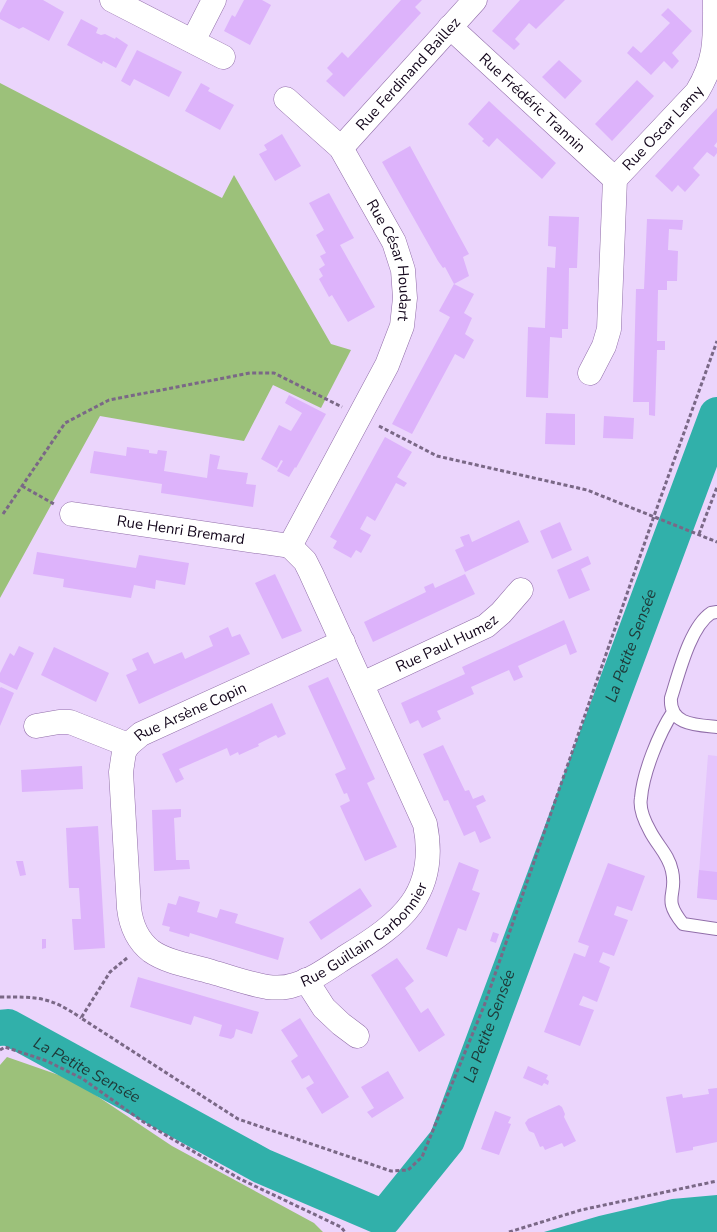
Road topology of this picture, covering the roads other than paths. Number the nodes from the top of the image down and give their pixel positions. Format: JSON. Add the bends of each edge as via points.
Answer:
{"nodes":[{"id":1,"x":112,"y":0,"type":"edge"},
{"id":2,"x":214,"y":0,"type":"edge"},
{"id":3,"x":475,"y":0,"type":"edge"},
{"id":4,"x":715,"y":0,"type":"edge"},
{"id":5,"x":450,"y":27,"type":"junction"},
{"id":6,"x":193,"y":41,"type":"junction"},
{"id":7,"x":223,"y":57,"type":"dead end"},
{"id":8,"x":286,"y":99,"type":"dead end"},
{"id":9,"x":341,"y":148,"type":"junction"},
{"id":10,"x":615,"y":180,"type":"junction"},
{"id":11,"x":590,"y":373,"type":"dead end"},
{"id":12,"x":72,"y":514,"type":"road end"},
{"id":13,"x":290,"y":546,"type":"junction"},
{"id":14,"x":521,"y":590,"type":"dead end"},
{"id":15,"x":717,"y":612,"type":"edge"},
{"id":16,"x":343,"y":642,"type":"junction"},
{"id":17,"x":362,"y":684,"type":"junction"},
{"id":18,"x":673,"y":712,"type":"junction"},
{"id":19,"x":36,"y":726,"type":"dead end"},
{"id":20,"x":717,"y":727,"type":"edge"},
{"id":21,"x":128,"y":745,"type":"junction"},
{"id":22,"x":717,"y":929,"type":"edge"},
{"id":23,"x":306,"y":980,"type":"junction"},
{"id":24,"x":357,"y":1036,"type":"dead end"}],
"edges":[{"from":1,"to":6,"type":"street"},
{"from":2,"to":6,"type":"street"},
{"from":3,"to":5,"type":"street","name":"Rue Ferdinand Baillez"},
{"from":4,"to":10,"type":"street","name":"Rue Oscar Lamy","via":[[716,51],[705,81]]},
{"from":5,"to":9,"type":"street","name":"Rue Ferdinand Baillez"},
{"from":5,"to":10,"type":"street","name":"Rue Frédéric Trannin"},
{"from":6,"to":7,"type":"street"},
{"from":8,"to":9,"type":"street","name":"Rue César Houdart"},
{"from":9,"to":13,"type":"street","name":"Rue César Houdart","via":[[399,254],[404,283],[404,313],[387,365]]},
{"from":10,"to":11,"type":"street","name":"Rue Oscar Lamy","via":[[610,329]]},
{"from":12,"to":13,"type":"street","name":"Rue Henri Bremard"},
{"from":13,"to":16,"type":"street","name":"Rue Guillain Carbonnier","via":[[308,566]]},
{"from":14,"to":17,"type":"street","name":"Rue Paul Humez","via":[[486,626]]},
{"from":15,"to":18,"type":"lane","via":[[705,616],[692,638],[671,698]]},
{"from":16,"to":17,"type":"street","name":"Rue Guillain Carbonnier"},
{"from":16,"to":21,"type":"street","name":"Rue Arsène Copin","via":[[141,734]]},
{"from":17,"to":23,"type":"street","name":"Rue Guillain Carbonnier","via":[[425,824],[428,845],[424,874],[415,900],[398,921]]},
{"from":18,"to":20,"type":"lane","via":[[685,722]]},
{"from":18,"to":22,"type":"lane","via":[[664,726],[646,774],[640,799],[643,814],[670,861],[673,873],[670,902],[675,914],[683,924]]},
{"from":19,"to":21,"type":"street","name":"Rue Arsène Copin","via":[[70,722]]},
{"from":21,"to":23,"type":"street","name":"Rue Guillain Carbonnier","via":[[120,772],[129,908],[138,937],[160,956],[259,985],[281,987]]},
{"from":23,"to":24,"type":"street","via":[[324,1008]]}]}
